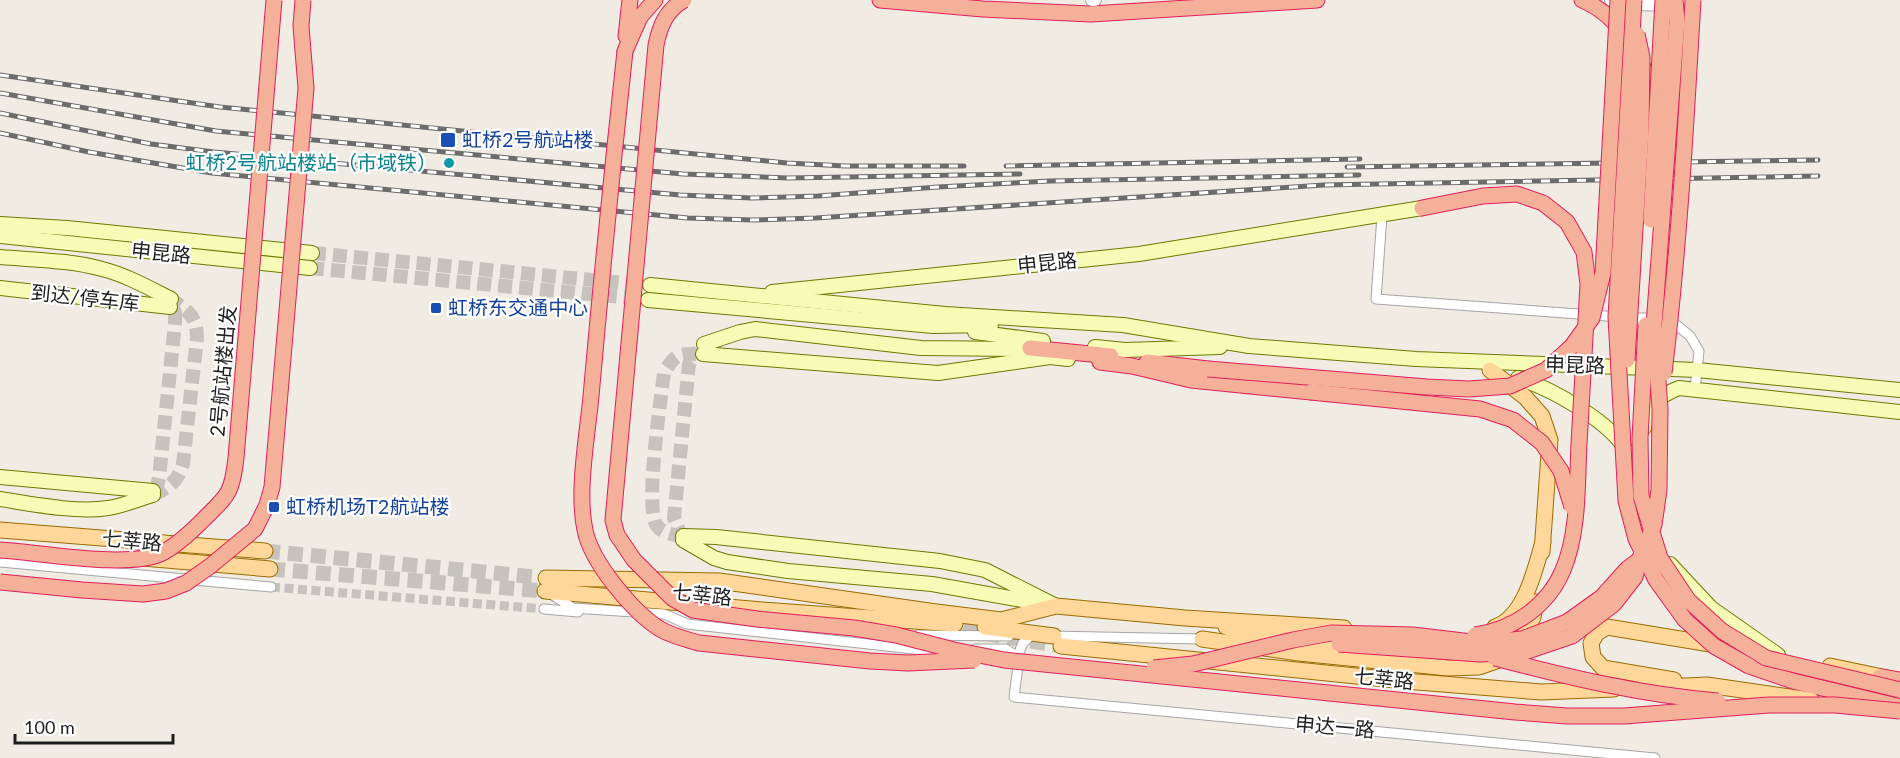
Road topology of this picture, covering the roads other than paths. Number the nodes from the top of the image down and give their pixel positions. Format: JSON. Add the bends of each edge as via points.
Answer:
{"nodes":[{"id":1,"x":274,"y":0,"type":"edge"},
{"id":2,"x":298,"y":0,"type":"edge"},
{"id":3,"x":303,"y":0,"type":"edge"},
{"id":4,"x":630,"y":0,"type":"edge"},
{"id":5,"x":656,"y":0,"type":"edge"},
{"id":6,"x":684,"y":0,"type":"edge"},
{"id":7,"x":880,"y":0,"type":"edge"},
{"id":8,"x":1317,"y":0,"type":"edge"},
{"id":9,"x":1582,"y":0,"type":"edge"},
{"id":10,"x":1611,"y":0,"type":"edge"},
{"id":11,"x":1619,"y":0,"type":"edge"},
{"id":12,"x":1634,"y":0,"type":"edge"},
{"id":13,"x":1663,"y":0,"type":"edge"},
{"id":14,"x":1675,"y":0,"type":"edge"},
{"id":15,"x":1687,"y":0,"type":"edge"},
{"id":16,"x":1693,"y":0,"type":"edge"},
{"id":17,"x":301,"y":26,"type":"junction"},
{"id":18,"x":625,"y":51,"type":"junction"},
{"id":19,"x":1657,"y":135,"type":"junction"},
{"id":20,"x":1422,"y":208,"type":"joint"},
{"id":21,"x":1382,"y":216,"type":"junction"},
{"id":22,"x":0,"y":224,"type":"edge"},
{"id":23,"x":67,"y":228,"type":"junction"},
{"id":24,"x":7,"y":237,"type":"edge"},
{"id":25,"x":312,"y":253,"type":"tunnel mouth"},
{"id":26,"x":0,"y":257,"type":"edge"},
{"id":27,"x":310,"y":268,"type":"tunnel mouth"},
{"id":28,"x":650,"y":285,"type":"tunnel mouth"},
{"id":29,"x":670,"y":287,"type":"junction"},
{"id":30,"x":0,"y":288,"type":"edge"},
{"id":31,"x":648,"y":300,"type":"tunnel mouth"},
{"id":32,"x":1031,"y":318,"type":"junction"},
{"id":33,"x":933,"y":326,"type":"junction"},
{"id":34,"x":1056,"y":343,"type":"junction"},
{"id":35,"x":1249,"y":346,"type":"junction"},
{"id":36,"x":1030,"y":348,"type":"junction"},
{"id":37,"x":1416,"y":359,"type":"junction"},
{"id":38,"x":1138,"y":360,"type":"junction"},
{"id":39,"x":1100,"y":362,"type":"junction"},
{"id":40,"x":1490,"y":370,"type":"junction"},
{"id":41,"x":1697,"y":370,"type":"junction"},
{"id":42,"x":1695,"y":389,"type":"junction"},
{"id":43,"x":1900,"y":390,"type":"edge"},
{"id":44,"x":1660,"y":409,"type":"junction"},
{"id":45,"x":1900,"y":412,"type":"edge"},
{"id":46,"x":1622,"y":436,"type":"junction"},
{"id":47,"x":0,"y":477,"type":"edge"},
{"id":48,"x":1639,"y":490,"type":"junction"},
{"id":49,"x":0,"y":499,"type":"edge"},
{"id":50,"x":1575,"y":516,"type":"junction"},
{"id":51,"x":0,"y":530,"type":"edge"},
{"id":52,"x":1543,"y":542,"type":"junction"},
{"id":53,"x":0,"y":545,"type":"edge"},
{"id":54,"x":0,"y":550,"type":"edge"},
{"id":55,"x":265,"y":551,"type":"tunnel mouth"},
{"id":56,"x":1639,"y":560,"type":"junction"},
{"id":57,"x":0,"y":562,"type":"edge"},
{"id":58,"x":270,"y":569,"type":"tunnel mouth"},
{"id":59,"x":0,"y":582,"type":"edge"},
{"id":60,"x":546,"y":585,"type":"junction"},
{"id":61,"x":271,"y":587,"type":"tunnel mouth"},
{"id":62,"x":1056,"y":606,"type":"junction"},
{"id":63,"x":544,"y":609,"type":"tunnel mouth"},
{"id":64,"x":857,"y":612,"type":"dead end"},
{"id":65,"x":631,"y":615,"type":"dead end"},
{"id":66,"x":1185,"y":618,"type":"junction"},
{"id":67,"x":718,"y":623,"type":"tunnel mouth"},
{"id":68,"x":892,"y":634,"type":"junction"},
{"id":69,"x":1258,"y":635,"type":"junction"},
{"id":70,"x":1030,"y":636,"type":"junction"},
{"id":71,"x":1202,"y":639,"type":"junction"},
{"id":72,"x":1449,"y":639,"type":"junction"},
{"id":73,"x":1058,"y":641,"type":"junction"},
{"id":74,"x":1339,"y":644,"type":"joint"},
{"id":75,"x":891,"y":647,"type":"junction"},
{"id":76,"x":1480,"y":654,"type":"junction"},
{"id":77,"x":1778,"y":655,"type":"junction"},
{"id":78,"x":1004,"y":660,"type":"junction"},
{"id":79,"x":1018,"y":668,"type":"junction"},
{"id":80,"x":1125,"y":672,"type":"junction"},
{"id":81,"x":1880,"y":676,"type":"joint"},
{"id":82,"x":1900,"y":679,"type":"edge"},
{"id":83,"x":1707,"y":685,"type":"junction"},
{"id":84,"x":1900,"y":690,"type":"edge"},
{"id":85,"x":1769,"y":705,"type":"junction"},
{"id":86,"x":1900,"y":709,"type":"edge"},
{"id":87,"x":1900,"y":718,"type":"edge"},
{"id":88,"x":1655,"y":758,"type":"edge"}],
"edges":[{"from":1,"to":54,"type":"highway","name":"2号航站楼出发","bridge":true,"via":[[236,458],[227,496],[174,544],[147,558]]},
{"from":2,"to":17,"type":"highway","bridge":true},
{"from":3,"to":17,"type":"highway","bridge":true},
{"from":4,"to":18,"type":"highway"},
{"from":5,"to":18,"type":"highway","via":[[640,16]]},
{"from":6,"to":78,"type":"highway","bridge":true,"via":[[667,14],[659,27],[656,45],[615,489],[617,535],[655,583],[693,610],[854,628]]},
{"from":7,"to":8,"type":"highway","via":[[1091,14]]},
{"from":9,"to":19,"type":"highway","bridge":true,"via":[[1621,29],[1638,58],[1649,84]]},
{"from":10,"to":15,"type":"street","via":[[1645,6]]},
{"from":11,"to":38,"type":"highway","bridge":true,"via":[[1603,273],[1592,318],[1572,346],[1546,370],[1510,386],[1469,389]]},
{"from":11,"to":46,"type":"highway","bridge":true,"via":[[1633,19],[1642,57]]},
{"from":12,"to":46,"type":"highway","bridge":true,"via":[[1616,317]]},
{"from":13,"to":19,"type":"highway","bridge":true},
{"from":14,"to":44,"type":"highway","bridge":true,"via":[[1677,21],[1654,325]]},
{"from":16,"to":44,"type":"highway","bridge":true,"via":[[1685,146]]},
{"from":17,"to":59,"type":"highway","bridge":true,"via":[[306,88],[272,487],[255,529],[202,572],[166,591],[143,594]]},
{"from":18,"to":78,"type":"highway","bridge":true,"via":[[582,485],[585,530],[597,560],[646,618],[678,638],[870,661]]},
{"from":19,"to":84,"type":"highway","bridge":true,"via":[[1640,438],[1641,496],[1660,558],[1688,600],[1722,631],[1766,658]]},
{"from":20,"to":21,"type":"main road","name":"申昆路"},
{"from":20,"to":50,"type":"highway","bridge":true,"via":[[1517,194],[1543,203],[1567,222],[1584,252],[1588,284]]},
{"from":21,"to":29,"type":"main road","name":"申昆路","via":[[1139,254],[771,292]]},
{"from":21,"to":41,"type":"street","via":[[1376,298],[1651,318],[1674,323],[1690,336],[1699,351]]},
{"from":22,"to":23,"type":"main road","name":"申昆路"},
{"from":23,"to":24,"type":"main road","name":"申昆路"},
{"from":23,"to":25,"type":"main road","name":"申昆路"},
{"from":24,"to":27,"type":"main road","name":"申昆路"},
{"from":26,"to":30,"type":"main road","name":"到达/停车库","via":[[104,269],[171,303]]},
{"from":28,"to":29,"type":"main road","name":"申昆路"},
{"from":29,"to":32,"type":"main road","name":"申昆路","via":[[945,314]]},
{"from":31,"to":33,"type":"main road","name":"申昆路"},
{"from":32,"to":33,"type":"main road","name":"申昆路","via":[[1006,325]]},
{"from":32,"to":35,"type":"main road","name":"申昆路","via":[[1123,325]]},
{"from":33,"to":34,"type":"main road"},
{"from":34,"to":35,"type":"main road","name":"申昆路","via":[[1125,350]]},
{"from":34,"to":36,"type":"main road","name":"申昆路"},
{"from":35,"to":37,"type":"main road","name":"申昆路"},
{"from":36,"to":38,"type":"highway"},
{"from":36,"to":39,"type":"main road","name":"申昆路","via":[[921,348],[755,329],[704,349],[938,373],[1050,357]]},
{"from":37,"to":40,"type":"main road"},
{"from":37,"to":41,"type":"main road","name":"申昆路"},
{"from":38,"to":39,"type":"highway"},
{"from":39,"to":50,"type":"highway","bridge":true,"via":[[1191,380],[1480,409],[1513,420],[1542,442],[1561,471]]},
{"from":40,"to":48,"type":"main road","via":[[1565,398],[1603,426],[1628,453]]},
{"from":40,"to":52,"type":"main road","via":[[1542,416],[1550,440]]},
{"from":41,"to":42,"type":"street"},
{"from":41,"to":43,"type":"main road","name":"申昆路"},
{"from":42,"to":45,"type":"main road"},
{"from":42,"to":48,"type":"main road","via":[[1679,388],[1664,394],[1647,414],[1640,447]]},
{"from":44,"to":56,"type":"highway","bridge":true,"via":[[1657,507]]},
{"from":46,"to":86,"type":"highway","bridge":true,"via":[[1626,501],[1636,539],[1656,580],[1684,620],[1714,646],[1749,666]]},
{"from":47,"to":49,"type":"main road","via":[[153,493],[95,509]]},
{"from":48,"to":77,"type":"main road","via":[[1648,526],[1672,566],[1712,608]]},
{"from":50,"to":72,"type":"highway","bridge":true,"via":[[1563,571],[1546,598],[1519,621],[1491,633]]},
{"from":51,"to":55,"type":"main road","name":"七莘路"},
{"from":52,"to":66,"type":"main road","via":[[1530,586],[1515,610],[1504,624],[1483,632],[1450,637]]},
{"from":52,"to":71,"type":"main road","via":[[1533,617],[1522,640],[1505,658],[1479,667],[1448,668],[1322,656]]},
{"from":53,"to":58,"type":"main road"},
{"from":56,"to":72,"type":"highway","bridge":true,"via":[[1602,597],[1567,622],[1522,639],[1479,643]]},
{"from":56,"to":76,"type":"highway","bridge":true,"via":[[1635,577],[1614,604],[1572,636],[1525,652]]},
{"from":57,"to":61,"type":"street"},
{"from":60,"to":62,"type":"main road","via":[[719,581],[1001,620]]},
{"from":60,"to":64,"type":"main road","name":"七莘路"},
{"from":60,"to":73,"type":"main road","name":"七莘路","via":[[762,610],[984,627]]},
{"from":60,"to":75,"type":"street","via":[[573,608],[663,614],[687,624]]},
{"from":62,"to":62,"type":"main road","via":[[932,584],[727,562],[683,538],[716,537],[940,561],[986,570]]},
{"from":62,"to":66,"type":"main road"},
{"from":63,"to":65,"type":"street"},
{"from":66,"to":69,"type":"main road"},
{"from":67,"to":68,"type":"street"},
{"from":68,"to":70,"type":"street"},
{"from":68,"to":75,"type":"street"},
{"from":69,"to":71,"type":"main road"},
{"from":69,"to":74,"type":"main road"},
{"from":70,"to":73,"type":"street"},
{"from":70,"to":79,"type":"street","via":[[1020,650]]},
{"from":71,"to":73,"type":"street"},
{"from":72,"to":80,"type":"highway","bridge":true,"via":[[1331,633],[1193,664]]},
{"from":73,"to":83,"type":"main road","name":"七莘路","via":[[1406,681],[1541,692]]},
{"from":74,"to":76,"type":"highway","bridge":true},
{"from":75,"to":79,"type":"street","via":[[938,652],[1006,649],[1013,654]]},
{"from":76,"to":85,"type":"highway","bridge":true,"via":[[1676,698]]},
{"from":77,"to":81,"type":"main road","name":"七莘路"},
{"from":77,"to":83,"type":"main road","name":"七莘路","via":[[1607,627],[1596,633],[1591,643],[1593,657],[1604,668]]},
{"from":78,"to":80,"type":"highway","bridge":true},
{"from":79,"to":88,"type":"street","name":"申达一路","via":[[1014,697]]},
{"from":80,"to":85,"type":"highway","bridge":true,"via":[[1567,716],[1624,716]]},
{"from":81,"to":82,"type":"highway"},
{"from":83,"to":87,"type":"main road","name":"七莘路","via":[[1836,704]]},
{"from":85,"to":86,"type":"highway","bridge":true}]}
